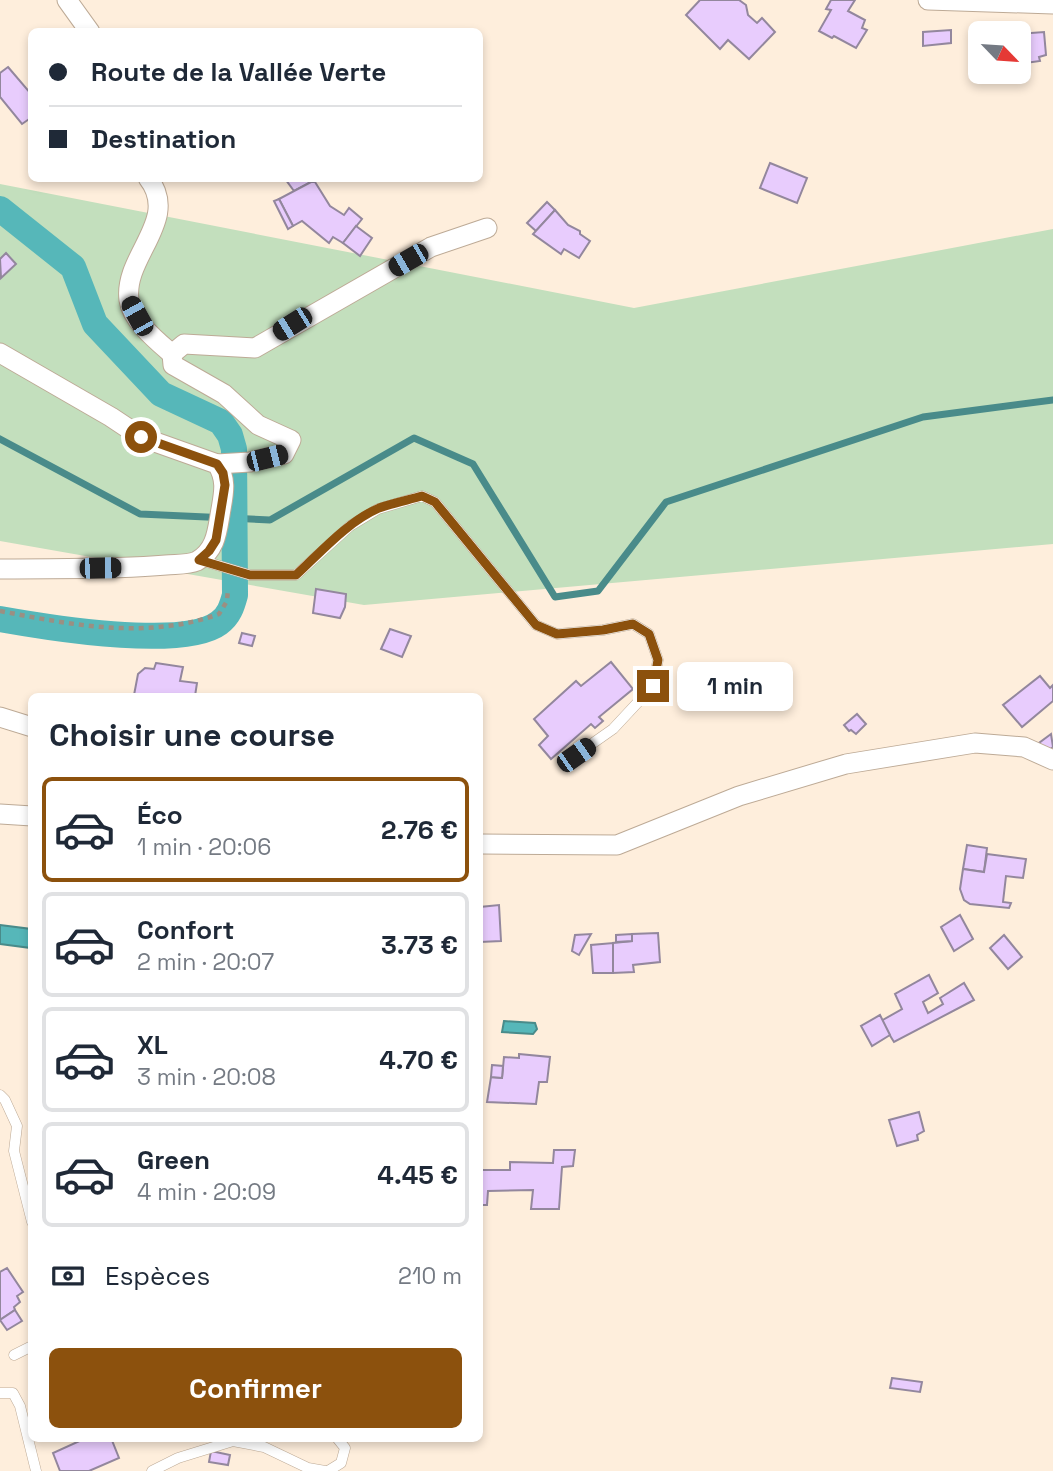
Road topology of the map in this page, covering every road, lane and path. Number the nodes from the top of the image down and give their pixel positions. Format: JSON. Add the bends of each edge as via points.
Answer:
{"nodes":[{"id":1,"x":66,"y":0,"type":"edge"},
{"id":2,"x":928,"y":0,"type":"edge"},
{"id":3,"x":1053,"y":4,"type":"edge"},
{"id":4,"x":87,"y":28,"type":"edge"},
{"id":5,"x":151,"y":182,"type":"edge"},
{"id":6,"x":487,"y":228,"type":"dead end"},
{"id":7,"x":0,"y":353,"type":"edge"},
{"id":8,"x":172,"y":354,"type":"junction"},
{"id":9,"x":217,"y":464,"type":"junction"},
{"id":10,"x":199,"y":560,"type":"junction"},
{"id":11,"x":0,"y":569,"type":"edge"},
{"id":12,"x":228,"y":589,"type":"dead end"},
{"id":13,"x":0,"y":611,"type":"edge"},
{"id":14,"x":0,"y":717,"type":"edge"},
{"id":15,"x":28,"y":726,"type":"edge"},
{"id":16,"x":576,"y":755,"type":"dead end"},
{"id":17,"x":1053,"y":760,"type":"edge"},
{"id":18,"x":0,"y":814,"type":"edge"},
{"id":19,"x":28,"y":816,"type":"edge"},
{"id":20,"x":483,"y":844,"type":"edge"},
{"id":21,"x":0,"y":1095,"type":"edge"},
{"id":22,"x":28,"y":1206,"type":"edge"},
{"id":23,"x":28,"y":1348,"type":"edge"},
{"id":24,"x":14,"y":1355,"type":"dead end"},
{"id":25,"x":0,"y":1393,"type":"edge"},
{"id":26,"x":28,"y":1438,"type":"edge"},
{"id":27,"x":29,"y":1442,"type":"edge"},
{"id":28,"x":230,"y":1442,"type":"edge"},
{"id":29,"x":238,"y":1442,"type":"edge"},
{"id":30,"x":340,"y":1442,"type":"edge"},
{"id":31,"x":36,"y":1471,"type":"edge"},
{"id":32,"x":152,"y":1471,"type":"edge"},
{"id":33,"x":326,"y":1471,"type":"edge"}],
"edges":[{"from":1,"to":4,"type":"street"},
{"from":2,"to":3,"type":"street"},
{"from":5,"to":8,"type":"street","via":[[160,206],[131,276],[129,301],[145,330]]},
{"from":6,"to":8,"type":"street","via":[[431,247],[255,348],[184,344]]},
{"from":7,"to":9,"type":"street","via":[[141,437]]},
{"from":8,"to":9,"type":"street","via":[[173,365],[223,394],[258,425],[291,440],[284,454],[250,463]]},
{"from":9,"to":10,"type":"street","via":[[225,485],[216,540]]},
{"from":10,"to":11,"type":"street","via":[[151,567]]},
{"from":10,"to":16,"type":"lane","via":[[250,575],[296,575],[350,526],[378,509],[422,496],[435,502],[536,625],[557,634],[633,624],[649,634],[658,660],[653,686],[613,729]]},
{"from":12,"to":13,"type":"path","via":[[219,614],[150,629],[104,628]]},
{"from":14,"to":15,"type":"street"},
{"from":17,"to":20,"type":"street","via":[[1024,747],[975,743],[846,764],[739,796],[617,845]]},
{"from":18,"to":19,"type":"street"},
{"from":21,"to":22,"type":"lane","via":[[17,1126],[14,1151]]},
{"from":23,"to":24,"type":"lane"},
{"from":25,"to":26,"type":"lane","via":[[13,1393]]},
{"from":27,"to":31,"type":"lane"},
{"from":28,"to":32,"type":"lane"},
{"from":29,"to":33,"type":"lane"},
{"from":30,"to":33,"type":"lane","via":[[345,1448],[341,1463]]}]}
